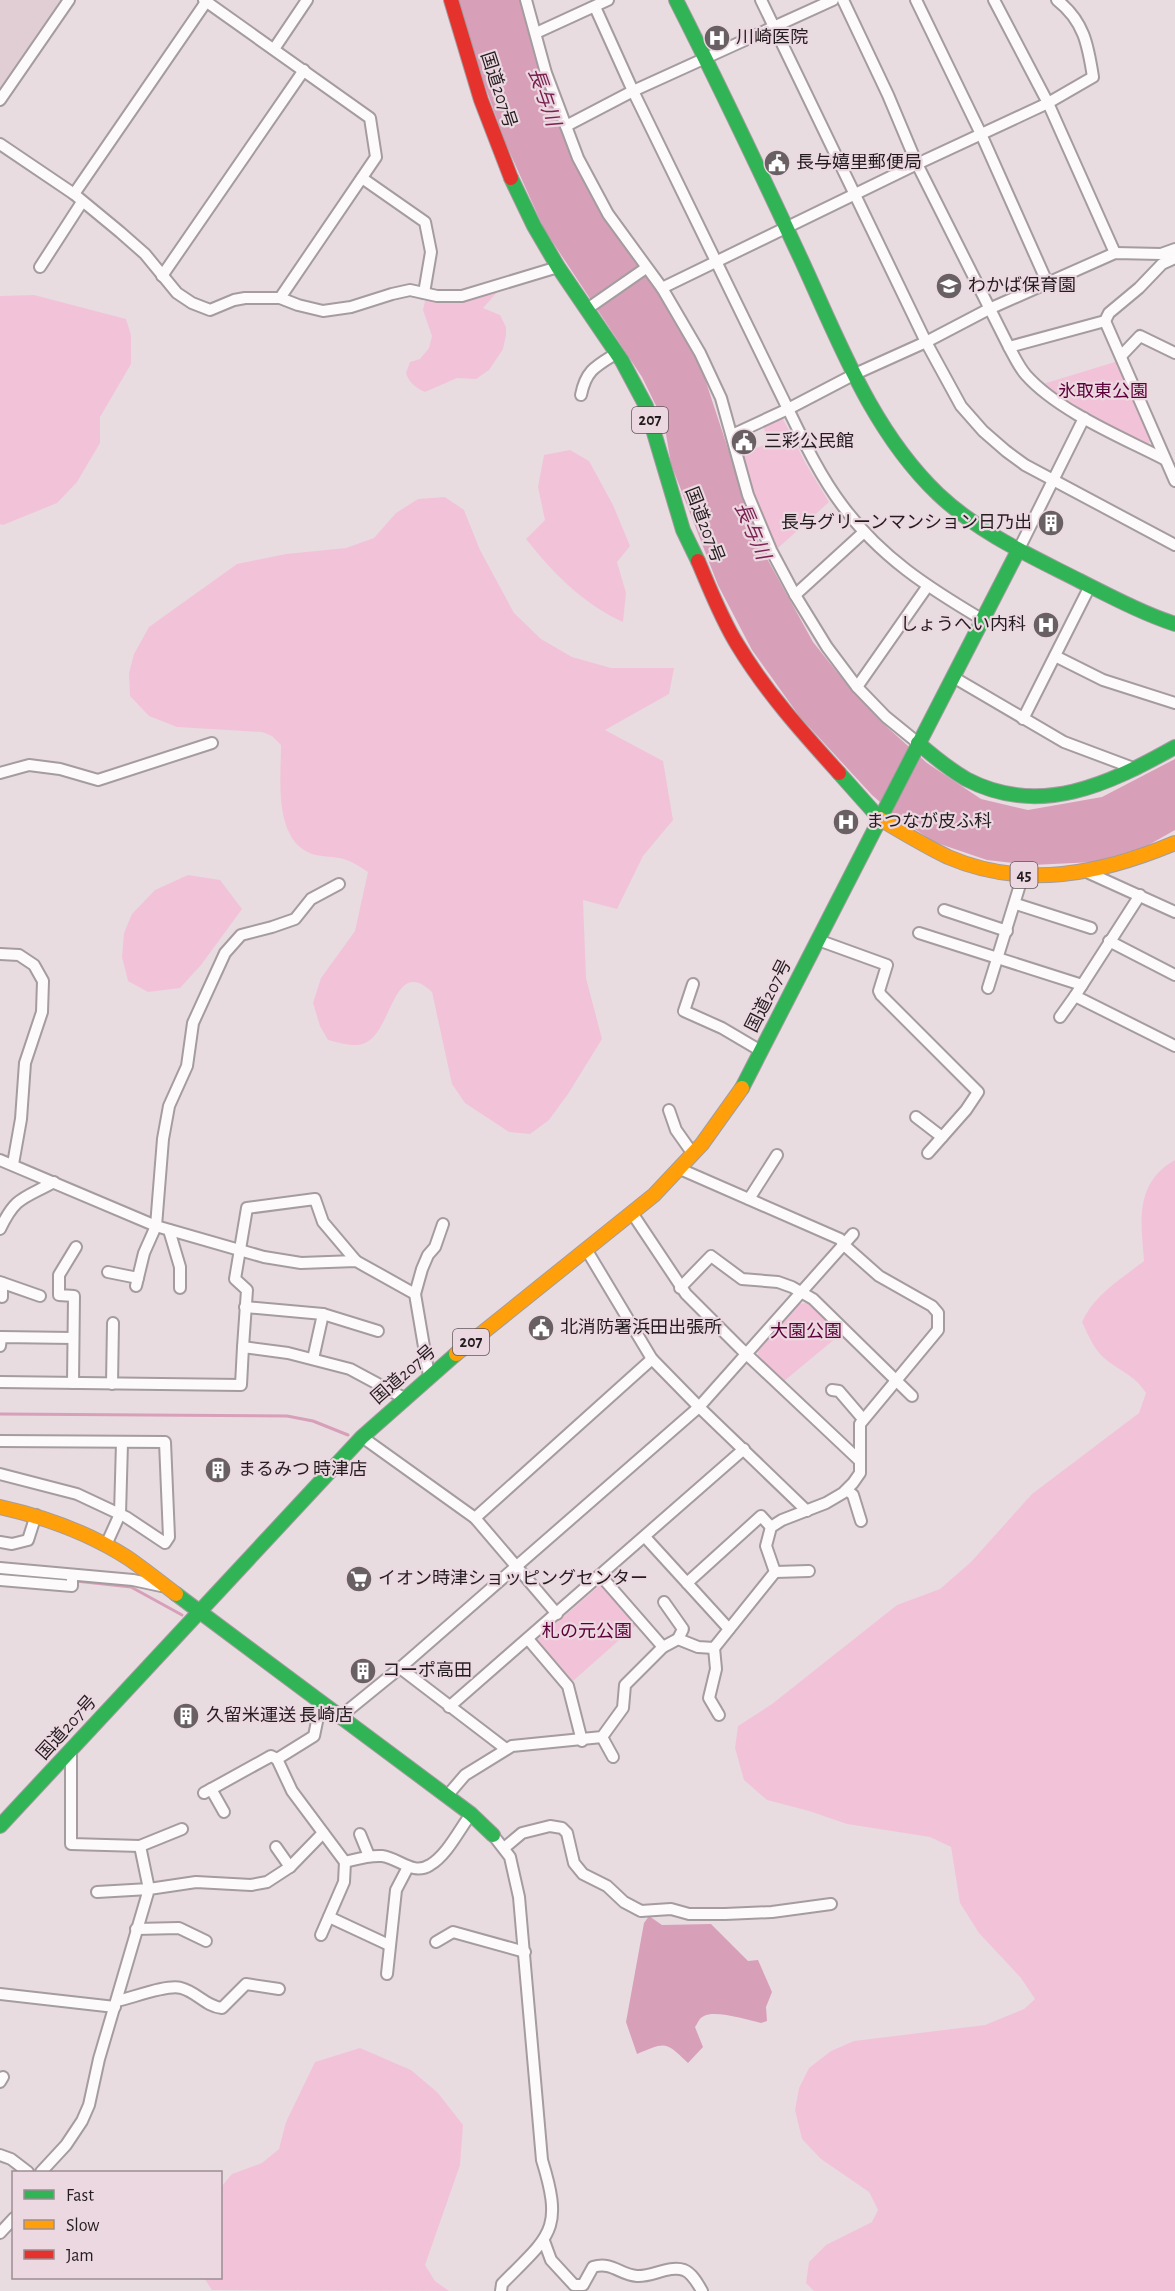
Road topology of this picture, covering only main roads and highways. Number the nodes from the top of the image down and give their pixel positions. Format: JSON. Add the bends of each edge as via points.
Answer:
{"nodes":[{"id":1,"x":451,"y":0,"type":"edge"},
{"id":2,"x":676,"y":0,"type":"edge"},
{"id":3,"x":1018,"y":551,"type":"junction"},
{"id":4,"x":1175,"y":624,"type":"edge"},
{"id":5,"x":918,"y":746,"type":"junction"},
{"id":6,"x":1175,"y":747,"type":"edge"},
{"id":7,"x":882,"y":815,"type":"junction"},
{"id":8,"x":1175,"y":843,"type":"edge"},
{"id":9,"x":0,"y":1507,"type":"edge"},
{"id":10,"x":199,"y":1611,"type":"junction"},
{"id":11,"x":0,"y":1826,"type":"edge"},
{"id":12,"x":493,"y":1835,"type":"road end"}],
"edges":[{"from":1,"to":7,"type":"main road","name":"国道207号","number":"207","via":[[505,165],[534,226],[589,308],[646,406],[683,530],[735,641],[784,711]]},
{"from":2,"to":3,"type":"main road","via":[[855,374],[895,444],[937,493],[963,516]]},
{"from":3,"to":4,"type":"main road","via":[[1133,609]]},
{"from":3,"to":5,"type":"main road"},
{"from":5,"to":6,"type":"main road","via":[[975,783],[1009,795],[1051,797],[1095,788]]},
{"from":5,"to":7,"type":"main road"},
{"from":7,"to":8,"type":"main road","number":"45","via":[[949,857],[1023,875],[1089,873],[1134,861]]},
{"from":7,"to":10,"type":"main road","name":"国道207号","number":"207","via":[[739,1093],[693,1154],[654,1195],[404,1398],[362,1437]]},
{"from":9,"to":10,"type":"main road","via":[[68,1526],[106,1545]]},
{"from":10,"to":11,"type":"main road","name":"国道207号","number":"207"},
{"from":10,"to":12,"type":"main road","via":[[471,1814]]}]}
